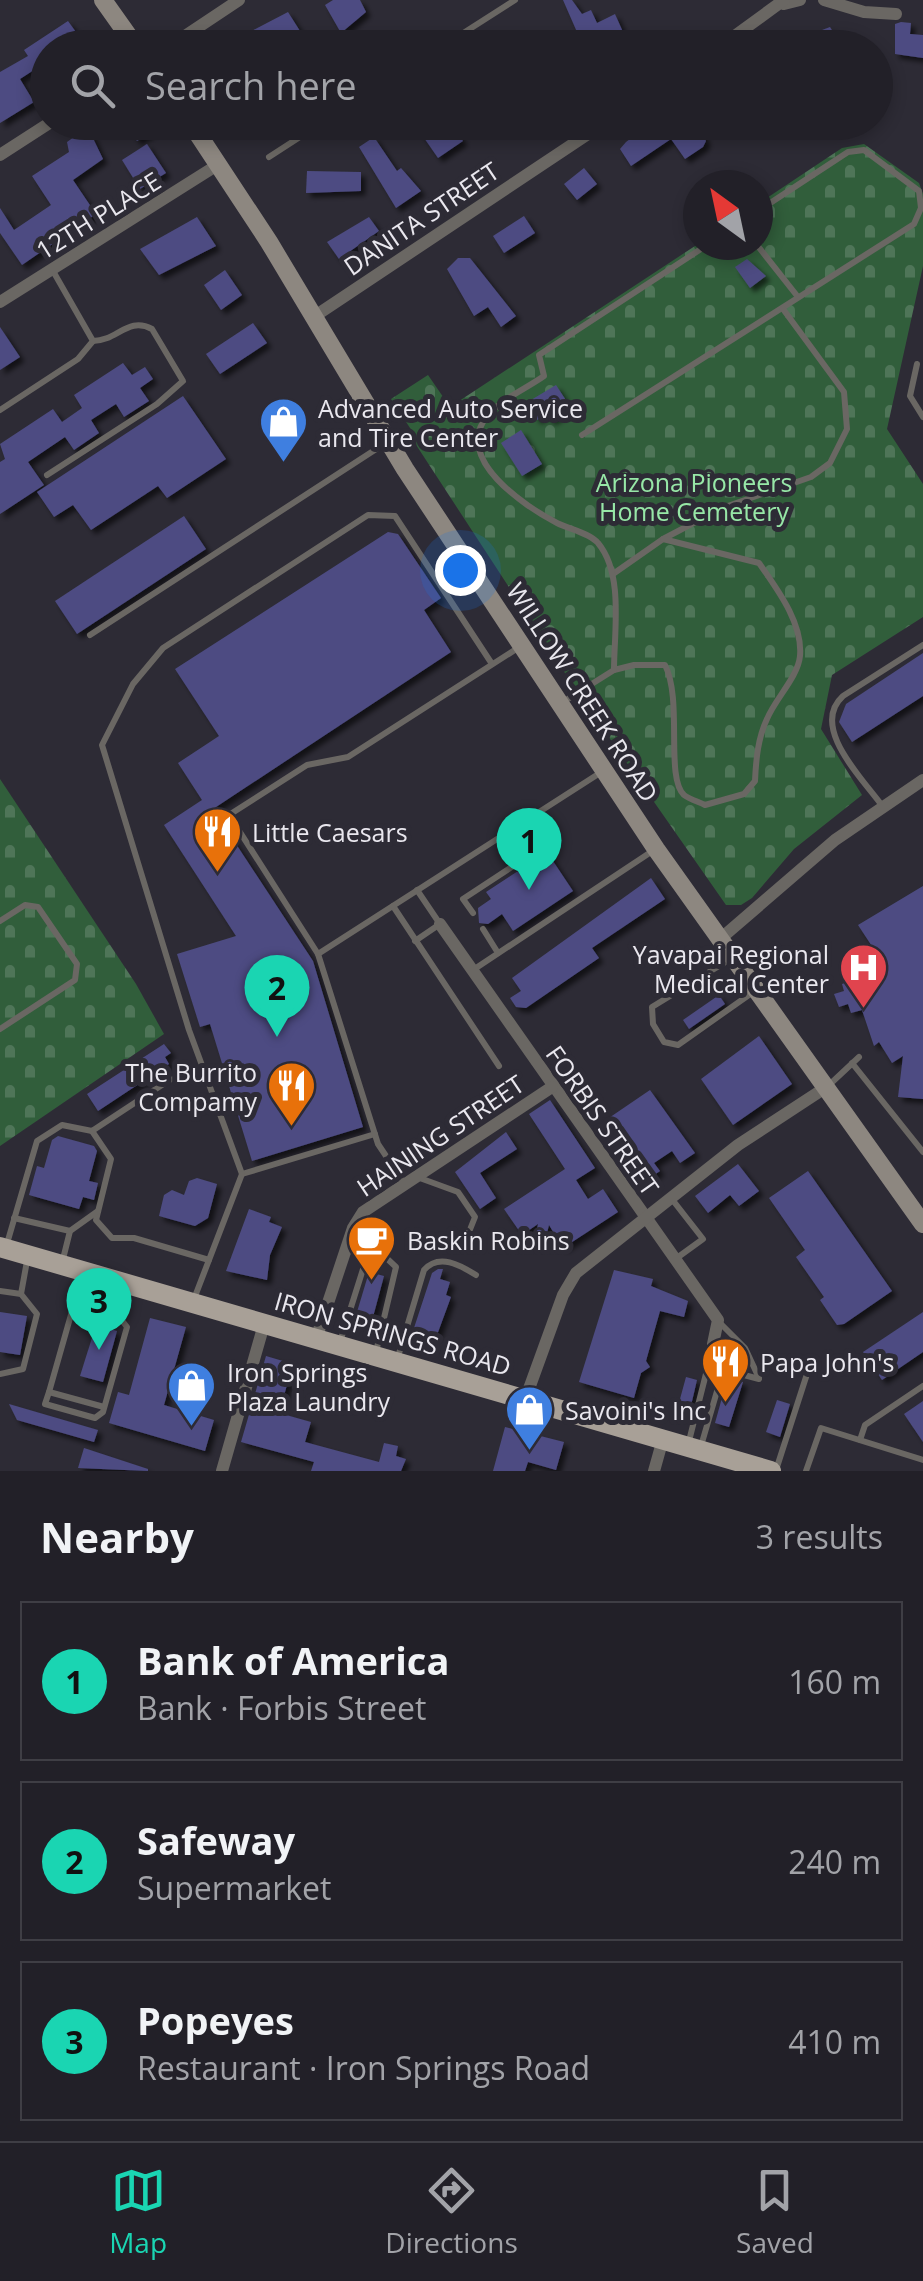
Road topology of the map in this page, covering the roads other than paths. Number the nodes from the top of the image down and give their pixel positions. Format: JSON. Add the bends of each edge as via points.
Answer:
{"nodes":[{"id":1,"x":103,"y":0,"type":"edge"},
{"id":2,"x":239,"y":0,"type":"edge"},
{"id":3,"x":515,"y":0,"type":"edge"},
{"id":4,"x":800,"y":0,"type":"edge"},
{"id":5,"x":824,"y":0,"type":"edge"},
{"id":6,"x":784,"y":2,"type":"edge"},
{"id":7,"x":896,"y":14,"type":"dead end"},
{"id":8,"x":124,"y":30,"type":"edge"},
{"id":9,"x":194,"y":30,"type":"edge"},
{"id":10,"x":468,"y":30,"type":"edge"},
{"id":11,"x":744,"y":30,"type":"edge"},
{"id":12,"x":30,"y":136,"type":"edge"},
{"id":13,"x":202,"y":140,"type":"edge"},
{"id":14,"x":295,"y":140,"type":"edge"},
{"id":15,"x":579,"y":140,"type":"edge"},
{"id":16,"x":0,"y":155,"type":"edge"},
{"id":17,"x":268,"y":157,"type":"dead end"},
{"id":18,"x":219,"y":164,"type":"junction"},
{"id":19,"x":773,"y":202,"type":"edge"},
{"id":20,"x":684,"y":260,"type":"edge"},
{"id":21,"x":769,"y":260,"type":"edge"},
{"id":22,"x":52,"y":270,"type":"junction"},
{"id":23,"x":798,"y":297,"type":"junction"},
{"id":24,"x":0,"y":302,"type":"edge"},
{"id":25,"x":783,"y":309,"type":"junction"},
{"id":26,"x":312,"y":318,"type":"junction"},
{"id":27,"x":94,"y":342,"type":"junction"},
{"id":28,"x":917,"y":364,"type":"dead end"},
{"id":29,"x":0,"y":410,"type":"edge"},
{"id":30,"x":923,"y":417,"type":"edge"},
{"id":31,"x":582,"y":434,"type":"dead end"},
{"id":32,"x":388,"y":442,"type":"junction"},
{"id":33,"x":47,"y":475,"type":"dead end"},
{"id":34,"x":663,"y":539,"type":"junction"},
{"id":35,"x":613,"y":574,"type":"junction"},
{"id":36,"x":90,"y":635,"type":"dead end"},
{"id":37,"x":522,"y":645,"type":"junction"},
{"id":38,"x":923,"y":645,"type":"edge"},
{"id":39,"x":492,"y":664,"type":"junction"},
{"id":40,"x":614,"y":670,"type":"junction"},
{"id":41,"x":560,"y":704,"type":"junction"},
{"id":42,"x":604,"y":770,"type":"junction"},
{"id":43,"x":923,"y":780,"type":"edge"},
{"id":44,"x":883,"y":807,"type":"junction"},
{"id":45,"x":553,"y":840,"type":"dead end"},
{"id":46,"x":656,"y":849,"type":"junction"},
{"id":47,"x":417,"y":890,"type":"junction"},
{"id":48,"x":392,"y":906,"type":"junction"},
{"id":49,"x":472,"y":913,"type":"dead end"},
{"id":50,"x":0,"y":921,"type":"edge"},
{"id":51,"x":440,"y":924,"type":"junction"},
{"id":52,"x":483,"y":929,"type":"dead end"},
{"id":53,"x":720,"y":940,"type":"junction"},
{"id":54,"x":415,"y":941,"type":"junction"},
{"id":55,"x":498,"y":953,"type":"junction"},
{"id":56,"x":318,"y":954,"type":"junction"},
{"id":57,"x":733,"y":958,"type":"junction"},
{"id":58,"x":472,"y":970,"type":"junction"},
{"id":59,"x":756,"y":990,"type":"junction"},
{"id":60,"x":0,"y":1029,"type":"edge"},
{"id":61,"x":859,"y":1057,"type":"dead end"},
{"id":62,"x":852,"y":1063,"type":"junction"},
{"id":63,"x":499,"y":1066,"type":"dead end"},
{"id":64,"x":171,"y":1079,"type":"dead end"},
{"id":65,"x":828,"y":1086,"type":"junction"},
{"id":66,"x":552,"y":1087,"type":"junction"},
{"id":67,"x":92,"y":1131,"type":"junction"},
{"id":68,"x":375,"y":1134,"type":"junction"},
{"id":69,"x":923,"y":1152,"type":"edge"},
{"id":70,"x":242,"y":1174,"type":"junction"},
{"id":71,"x":410,"y":1181,"type":"junction"},
{"id":72,"x":670,"y":1197,"type":"junction"},
{"id":73,"x":98,"y":1211,"type":"junction"},
{"id":74,"x":14,"y":1218,"type":"junction"},
{"id":75,"x":643,"y":1218,"type":"junction"},
{"id":76,"x":923,"y":1224,"type":"edge"},
{"id":77,"x":70,"y":1230,"type":"junction"},
{"id":78,"x":467,"y":1237,"type":"dead end"},
{"id":79,"x":349,"y":1238,"type":"junction"},
{"id":80,"x":370,"y":1247,"type":"junction"},
{"id":81,"x":3,"y":1248,"type":"edge"},
{"id":82,"x":28,"y":1254,"type":"junction"},
{"id":83,"x":209,"y":1260,"type":"junction"},
{"id":84,"x":673,"y":1260,"type":"junction"},
{"id":85,"x":61,"y":1264,"type":"junction"},
{"id":86,"x":84,"y":1270,"type":"junction"},
{"id":87,"x":476,"y":1275,"type":"dead end"},
{"id":88,"x":0,"y":1290,"type":"edge"},
{"id":89,"x":20,"y":1294,"type":"junction"},
{"id":90,"x":193,"y":1301,"type":"junction"},
{"id":91,"x":74,"y":1304,"type":"junction"},
{"id":92,"x":718,"y":1320,"type":"junction"},
{"id":93,"x":266,"y":1321,"type":"junction"},
{"id":94,"x":317,"y":1336,"type":"junction"},
{"id":95,"x":340,"y":1343,"type":"junction"},
{"id":96,"x":713,"y":1344,"type":"joint"},
{"id":97,"x":386,"y":1357,"type":"junction"},
{"id":98,"x":0,"y":1374,"type":"edge"},
{"id":99,"x":807,"y":1374,"type":"dead end"},
{"id":100,"x":923,"y":1386,"type":"edge"},
{"id":101,"x":48,"y":1392,"type":"junction"},
{"id":102,"x":526,"y":1397,"type":"junction"},
{"id":103,"x":104,"y":1407,"type":"junction"},
{"id":104,"x":663,"y":1439,"type":"junction"},
{"id":105,"x":860,"y":1440,"type":"junction"},
{"id":106,"x":694,"y":1448,"type":"junction"},
{"id":107,"x":923,"y":1452,"type":"edge"},
{"id":108,"x":919,"y":1459,"type":"edge"},
{"id":109,"x":222,"y":1471,"type":"edge"},
{"id":110,"x":654,"y":1471,"type":"edge"},
{"id":111,"x":773,"y":1471,"type":"edge"},
{"id":112,"x":806,"y":1471,"type":"edge"}],
"edges":[{"from":1,"to":8,"type":"main road"},
{"from":2,"to":9,"type":"street"},
{"from":3,"to":10,"type":"lane"},
{"from":4,"to":6,"type":"street"},
{"from":5,"to":7,"type":"street"},
{"from":6,"to":11,"type":"street"},
{"from":12,"to":16,"type":"street"},
{"from":13,"to":18,"type":"main road","name":"WILLOW CREEK ROAD"},
{"from":14,"to":17,"type":"lane"},
{"from":15,"to":26,"type":"street","name":"DANITA STREET"},
{"from":18,"to":22,"type":"street","name":"12TH PLACE"},
{"from":18,"to":26,"type":"main road","name":"WILLOW CREEK ROAD"},
{"from":19,"to":23,"type":"lane","via":[[848,152],[864,150],[919,191],[914,224]]},
{"from":20,"to":35,"type":"lane","via":[[540,355],[544,376],[482,424],[479,439],[492,476],[542,514],[597,541]]},
{"from":21,"to":23,"type":"lane"},
{"from":22,"to":24,"type":"street","name":"12TH PLACE"},
{"from":22,"to":27,"type":"lane"},
{"from":23,"to":25,"type":"lane"},
{"from":25,"to":31,"type":"lane"},
{"from":25,"to":34,"type":"lane","via":[[844,392],[848,428],[840,447],[811,477],[722,508]]},
{"from":26,"to":32,"type":"main road","name":"WILLOW CREEK ROAD"},
{"from":27,"to":29,"type":"lane"},
{"from":27,"to":33,"type":"lane","via":[[144,324],[183,381]]},
{"from":28,"to":30,"type":"lane","via":[[910,396]]},
{"from":32,"to":36,"type":"lane"},
{"from":32,"to":37,"type":"main road","name":"WILLOW CREEK ROAD"},
{"from":34,"to":35,"type":"lane"},
{"from":34,"to":40,"type":"lane","via":[[759,563],[799,637],[800,660],[766,719],[756,780],[744,794],[705,805],[684,794],[675,779],[675,684],[666,665]]},
{"from":35,"to":40,"type":"lane"},
{"from":37,"to":39,"type":"lane"},
{"from":37,"to":41,"type":"main road","name":"WILLOW CREEK ROAD"},
{"from":38,"to":44,"type":"lane","via":[[843,696],[829,717]]},
{"from":39,"to":56,"type":"lane","via":[[348,757],[306,765],[228,815]]},
{"from":39,"to":70,"type":"lane","via":[[395,516],[368,516],[163,648],[133,684],[102,745],[189,1030]]},
{"from":40,"to":41,"type":"lane"},
{"from":41,"to":42,"type":"main road","name":"WILLOW CREEK ROAD"},
{"from":42,"to":46,"type":"main road","name":"WILLOW CREEK ROAD"},
{"from":42,"to":47,"type":"lane"},
{"from":43,"to":44,"type":"street"},
{"from":44,"to":53,"type":"street"},
{"from":45,"to":49,"type":"lane","via":[[463,899]]},
{"from":46,"to":53,"type":"main road","name":"WILLOW CREEK ROAD"},
{"from":46,"to":55,"type":"lane"},
{"from":47,"to":48,"type":"lane"},
{"from":47,"to":51,"type":"lane"},
{"from":48,"to":54,"type":"lane"},
{"from":48,"to":56,"type":"lane"},
{"from":50,"to":60,"type":"lane","via":[[25,905],[38,907],[78,973]]},
{"from":51,"to":54,"type":"lane"},
{"from":51,"to":58,"type":"street","name":"FORBIS STREET"},
{"from":52,"to":55,"type":"lane"},
{"from":53,"to":57,"type":"main road","name":"WILLOW CREEK ROAD"},
{"from":54,"to":63,"type":"lane"},
{"from":55,"to":58,"type":"lane"},
{"from":56,"to":68,"type":"lane"},
{"from":57,"to":59,"type":"main road","name":"WILLOW CREEK ROAD"},
{"from":57,"to":59,"type":"lane","via":[[652,1007],[656,1031],[674,1046]]},
{"from":58,"to":66,"type":"street","name":"FORBIS STREET"},
{"from":59,"to":65,"type":"main road","name":"WILLOW CREEK ROAD"},
{"from":61,"to":62,"type":"lane"},
{"from":62,"to":65,"type":"lane"},
{"from":62,"to":69,"type":"lane"},
{"from":64,"to":67,"type":"lane"},
{"from":65,"to":72,"type":"street"},
{"from":65,"to":76,"type":"main road","name":"WILLOW CREEK ROAD"},
{"from":66,"to":71,"type":"street","name":"HAINING STREET"},
{"from":66,"to":75,"type":"street","name":"FORBIS STREET"},
{"from":67,"to":73,"type":"lane","via":[[112,1159]]},
{"from":67,"to":74,"type":"lane","via":[[62,1125],[36,1141]]},
{"from":68,"to":70,"type":"lane"},
{"from":68,"to":71,"type":"lane"},
{"from":70,"to":83,"type":"lane"},
{"from":71,"to":78,"type":"lane","via":[[458,1192],[475,1217]]},
{"from":71,"to":79,"type":"street","name":"HAINING STREET","via":[[363,1212]]},
{"from":72,"to":75,"type":"street"},
{"from":72,"to":84,"type":"lane","via":[[703,1240]]},
{"from":73,"to":77,"type":"lane"},
{"from":73,"to":83,"type":"lane","via":[[96,1220],[112,1238]]},
{"from":74,"to":77,"type":"lane"},
{"from":74,"to":81,"type":"lane"},
{"from":75,"to":84,"type":"street","name":"FORBIS STREET"},
{"from":75,"to":102,"type":"street","via":[[576,1273]]},
{"from":77,"to":85,"type":"lane"},
{"from":79,"to":80,"type":"lane"},
{"from":79,"to":94,"type":"street","name":"HAINING STREET"},
{"from":80,"to":95,"type":"lane"},
{"from":80,"to":97,"type":"lane","via":[[396,1268]]},
{"from":81,"to":82,"type":"main road","name":"IRON SPRINGS ROAD"},
{"from":82,"to":85,"type":"main road","name":"IRON SPRINGS ROAD"},
{"from":82,"to":89,"type":"lane"},
{"from":83,"to":90,"type":"lane"},
{"from":84,"to":92,"type":"street","name":"FORBIS STREET"},
{"from":85,"to":86,"type":"main road","name":"IRON SPRINGS ROAD"},
{"from":86,"to":90,"type":"main road","name":"IRON SPRINGS ROAD"},
{"from":86,"to":91,"type":"lane"},
{"from":87,"to":97,"type":"lane","via":[[430,1263]]},
{"from":88,"to":89,"type":"lane"},
{"from":89,"to":98,"type":"lane","via":[[37,1314],[22,1370]]},
{"from":90,"to":93,"type":"main road","name":"IRON SPRINGS ROAD"},
{"from":91,"to":101,"type":"lane"},
{"from":91,"to":103,"type":"lane","via":[[120,1318],[128,1327]]},
{"from":92,"to":96,"type":"street"},
{"from":92,"to":106,"type":"lane","via":[[745,1348],[759,1379],[722,1374]]},
{"from":93,"to":94,"type":"main road","name":"IRON SPRINGS ROAD"},
{"from":93,"to":109,"type":"street"},
{"from":94,"to":95,"type":"main road","name":"IRON SPRINGS ROAD"},
{"from":95,"to":97,"type":"main road","name":"IRON SPRINGS ROAD"},
{"from":96,"to":106,"type":"lane"},
{"from":97,"to":102,"type":"main road","name":"IRON SPRINGS ROAD"},
{"from":99,"to":111,"type":"lane"},
{"from":100,"to":105,"type":"lane","via":[[864,1424]]},
{"from":101,"to":103,"type":"lane"},
{"from":101,"to":103,"type":"lane","via":[[45,1404],[95,1418]]},
{"from":102,"to":104,"type":"main road","name":"IRON SPRINGS ROAD"},
{"from":104,"to":106,"type":"main road","name":"IRON SPRINGS ROAD"},
{"from":104,"to":110,"type":"street"},
{"from":105,"to":108,"type":"lane"},
{"from":105,"to":112,"type":"lane","via":[[821,1428]]},
{"from":106,"to":111,"type":"main road","name":"IRON SPRINGS ROAD"},
{"from":107,"to":108,"type":"lane"}]}
